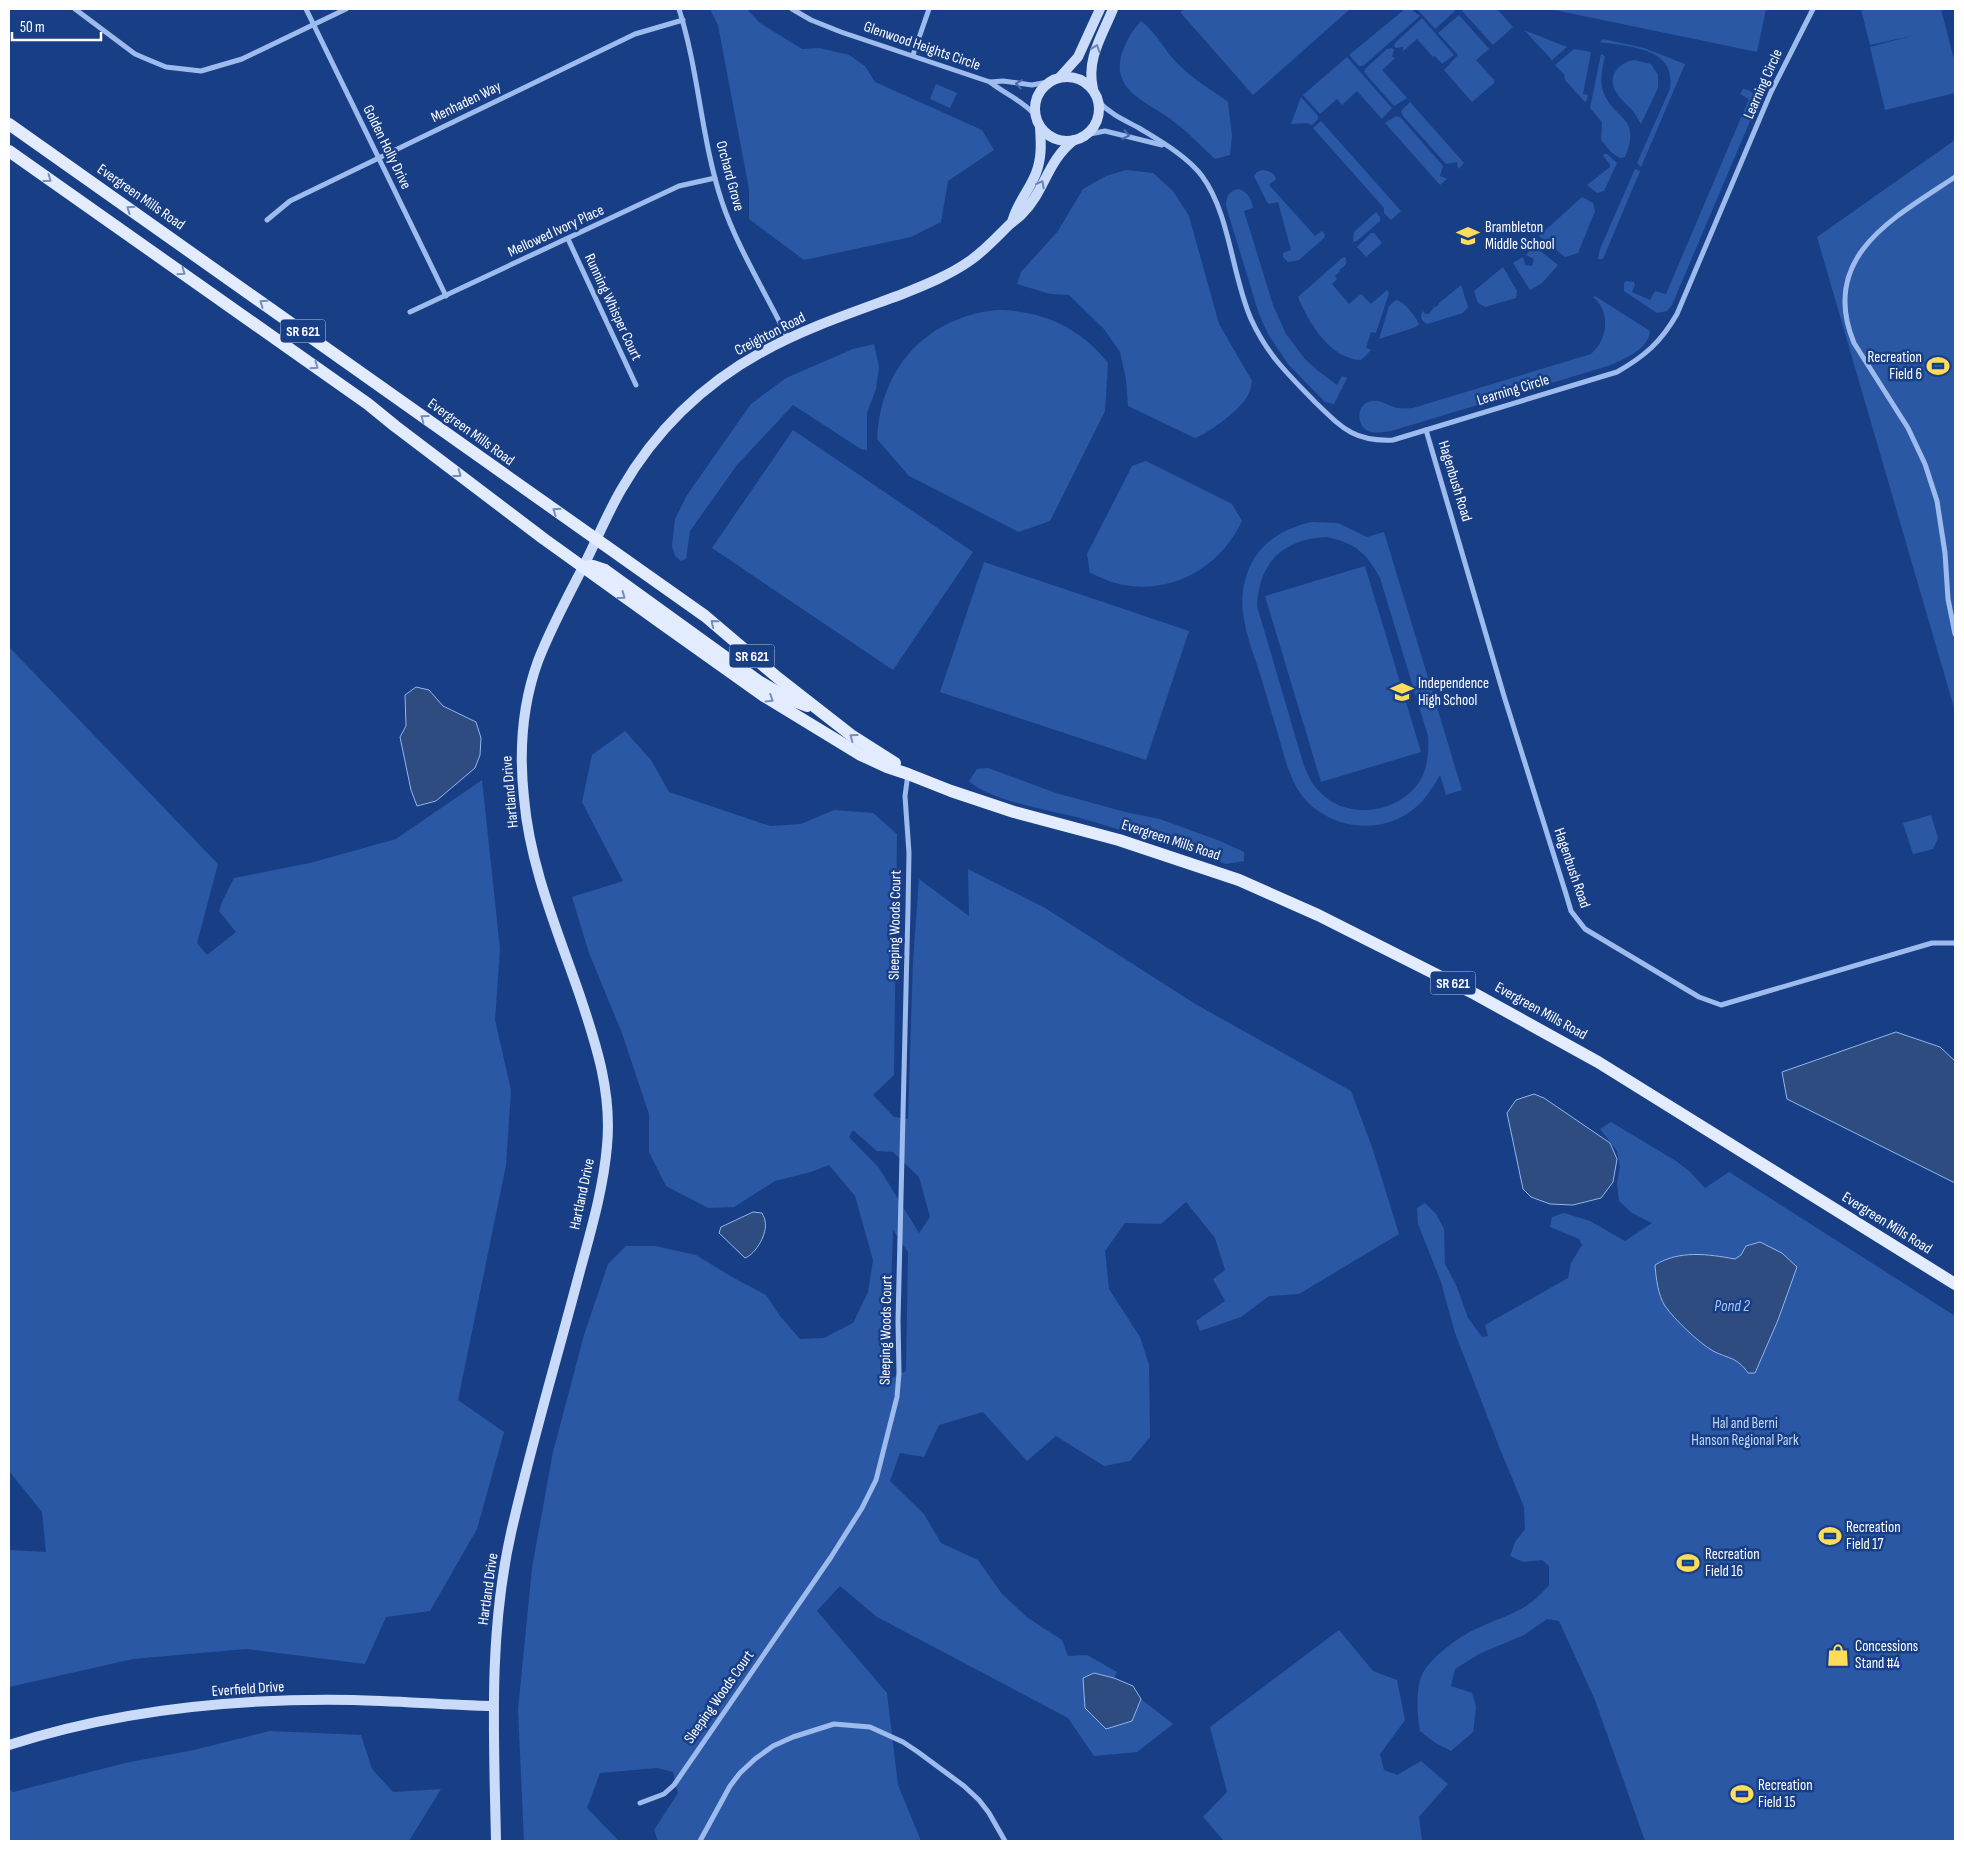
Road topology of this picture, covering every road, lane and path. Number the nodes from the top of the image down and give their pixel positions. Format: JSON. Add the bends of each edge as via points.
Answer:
{"nodes":[{"id":1,"x":75,"y":9,"type":"edge"},
{"id":2,"x":306,"y":9,"type":"edge"},
{"id":3,"x":346,"y":9,"type":"edge"},
{"id":4,"x":679,"y":9,"type":"edge"},
{"id":5,"x":792,"y":9,"type":"edge"},
{"id":6,"x":928,"y":9,"type":"edge"},
{"id":7,"x":1100,"y":9,"type":"edge"},
{"id":8,"x":1113,"y":9,"type":"edge"},
{"id":9,"x":1813,"y":9,"type":"edge"},
{"id":10,"x":683,"y":20,"type":"junction"},
{"id":11,"x":314,"y":24,"type":"junction"},
{"id":12,"x":913,"y":55,"type":"junction"},
{"id":13,"x":1060,"y":77,"type":"junction"},
{"id":14,"x":990,"y":82,"type":"junction"},
{"id":15,"x":1048,"y":82,"type":"junction"},
{"id":16,"x":1093,"y":90,"type":"junction"},
{"id":17,"x":1098,"y":101,"type":"junction"},
{"id":18,"x":1035,"y":116,"type":"junction"},
{"id":19,"x":9,"y":124,"type":"edge"},
{"id":20,"x":1040,"y":127,"type":"junction"},
{"id":21,"x":1085,"y":135,"type":"junction"},
{"id":22,"x":1074,"y":140,"type":"junction"},
{"id":23,"x":1167,"y":146,"type":"junction"},
{"id":24,"x":9,"y":151,"type":"edge"},
{"id":25,"x":379,"y":158,"type":"junction"},
{"id":26,"x":1955,"y":177,"type":"edge"},
{"id":27,"x":715,"y":178,"type":"junction"},
{"id":28,"x":267,"y":220,"type":"dead end"},
{"id":29,"x":1012,"y":222,"type":"junction"},
{"id":30,"x":568,"y":239,"type":"junction"},
{"id":31,"x":446,"y":296,"type":"junction"},
{"id":32,"x":410,"y":312,"type":"dead end"},
{"id":33,"x":788,"y":339,"type":"junction"},
{"id":34,"x":636,"y":385,"type":"dead end"},
{"id":35,"x":1426,"y":430,"type":"junction"},
{"id":36,"x":596,"y":539,"type":"junction"},
{"id":37,"x":583,"y":567,"type":"junction"},
{"id":38,"x":1955,"y":634,"type":"edge"},
{"id":39,"x":820,"y":711,"type":"junction"},
{"id":40,"x":908,"y":774,"type":"junction"},
{"id":41,"x":1955,"y":944,"type":"edge"},
{"id":42,"x":1955,"y":1284,"type":"edge"},
{"id":43,"x":493,"y":1706,"type":"junction"},
{"id":44,"x":9,"y":1746,"type":"edge"},
{"id":45,"x":640,"y":1803,"type":"dead end"},
{"id":46,"x":496,"y":1841,"type":"edge"},
{"id":47,"x":700,"y":1841,"type":"edge"},
{"id":48,"x":1005,"y":1841,"type":"edge"}],
"edges":[{"from":1,"to":11,"type":"street","via":[[135,54],[185,71],[201,71],[242,59]]},
{"from":2,"to":11,"type":"street","name":"Golden Holly Drive"},
{"from":3,"to":11,"type":"street"},
{"from":4,"to":10,"type":"street","name":"Orchard Grove"},
{"from":5,"to":12,"type":"street","name":"Glenwood Heights Circle","via":[[811,20]]},
{"from":6,"to":12,"type":"street"},
{"from":7,"to":13,"type":"street","via":[[1078,57]]},
{"from":16,"to":8,"type":"street","one_way":true,"via":[[1092,62]]},
{"from":9,"to":35,"type":"street","name":"Learning Circle","via":[[1782,69],[1677,314],[1663,338],[1645,355],[1618,372]]},
{"from":10,"to":25,"type":"street","name":"Menhaden Way","via":[[635,34]]},
{"from":10,"to":27,"type":"street","name":"Orchard Grove"},
{"from":11,"to":25,"type":"street","name":"Golden Holly Drive"},
{"from":12,"to":14,"type":"street","name":"Glenwood Heights Circle"},
{"from":13,"to":15,"type":"street"},
{"from":13,"to":16,"type":"street","via":[[1079,78]]},
{"from":15,"to":14,"type":"street","name":"Glenwood Heights Circle","one_way":true,"via":[[1032,86]]},
{"from":14,"to":18,"type":"street","name":"Glenwood Heights Circle","via":[[1024,102]]},
{"from":15,"to":18,"type":"street","via":[[1037,97]]},
{"from":16,"to":17,"type":"street"},
{"from":17,"to":21,"type":"street","via":[[1097,120]]},
{"from":17,"to":23,"type":"street","name":"Learning Circle","via":[[1118,118]]},
{"from":18,"to":20,"type":"street","name":"Creighton Road"},
{"from":36,"to":19,"type":"main road","name":"Evergreen Mills Road","number":"SR 621","one_way":true},
{"from":20,"to":22,"type":"street","via":[[1055,139]]},
{"from":20,"to":29,"type":"street","name":"Creighton Road","via":[[1041,154],[1036,173],[1016,207]]},
{"from":21,"to":22,"type":"street","name":"Creighton Road"},
{"from":21,"to":23,"type":"street","name":"Learning Circle","one_way":true,"via":[[1105,131]]},
{"from":29,"to":22,"type":"street","name":"Creighton Road","one_way":true,"via":[[1024,213],[1055,159]]},
{"from":23,"to":35,"type":"street","name":"Learning Circle","via":[[1201,175],[1211,191],[1251,318],[1278,365],[1351,433],[1380,441]]},
{"from":24,"to":37,"type":"main road","name":"Evergreen Mills Road","number":"SR 621","one_way":true,"via":[[368,404]]},
{"from":25,"to":28,"type":"street","name":"Menhaden Way","via":[[290,202]]},
{"from":25,"to":31,"type":"street","name":"Golden Holly Drive"},
{"from":26,"to":38,"type":"street","via":[[1894,218],[1872,237],[1851,271],[1845,299],[1854,343],[1908,428],[1925,464],[1938,510]]},
{"from":27,"to":30,"type":"street","name":"Mellowed Ivory Place","via":[[679,186]]},
{"from":27,"to":33,"type":"street","name":"Orchard Grove","via":[[730,224]]},
{"from":29,"to":33,"type":"street","name":"Creighton Road","via":[[985,249],[950,273]]},
{"from":30,"to":31,"type":"street","name":"Mellowed Ivory Place"},
{"from":30,"to":34,"type":"street","name":"Running Whisper Court"},
{"from":31,"to":32,"type":"street","name":"Mellowed Ivory Place"},
{"from":33,"to":36,"type":"street","name":"Creighton Road","via":[[720,378],[658,435],[619,493]]},
{"from":35,"to":41,"type":"street","name":"Hagenbush Road","via":[[1571,911],[1585,929],[1699,998],[1720,1005],[1932,943]]},
{"from":36,"to":37,"type":"street","name":"Creighton Road"},
{"from":39,"to":36,"type":"main road","name":"Evergreen Mills Road","number":"SR 621","one_way":true,"via":[[705,616]]},
{"from":37,"to":39,"type":"main road","via":[[605,570],[760,682],[791,700]]},
{"from":37,"to":40,"type":"main road","name":"Evergreen Mills Road","number":"SR 621","one_way":true,"via":[[764,696],[861,754]]},
{"from":37,"to":43,"type":"street","name":"Hartland Drive","via":[[538,661],[528,696],[521,775],[525,816],[537,868],[604,1075],[608,1141],[597,1205],[510,1538],[498,1617]]},
{"from":40,"to":39,"type":"main road","name":"Evergreen Mills Road","number":"SR 621","one_way":true},
{"from":40,"to":42,"type":"main road","name":"Evergreen Mills Road","number":"SR 621","via":[[1005,809],[1119,840],[1239,880],[1318,916],[1475,994],[1598,1062]]},
{"from":40,"to":45,"type":"street","name":"Sleeping Woods Court","via":[[905,796],[909,853],[899,1373],[897,1397],[876,1480],[831,1557],[674,1785],[656,1798]]},
{"from":43,"to":44,"type":"street","name":"Everfield Drive","via":[[353,1700],[254,1702],[114,1719]]},
{"from":43,"to":46,"type":"street","name":"Hartland Drive"},
{"from":47,"to":48,"type":"street","via":[[730,1786],[755,1759],[786,1740],[834,1724],[870,1726],[918,1752],[979,1800]]}]}
